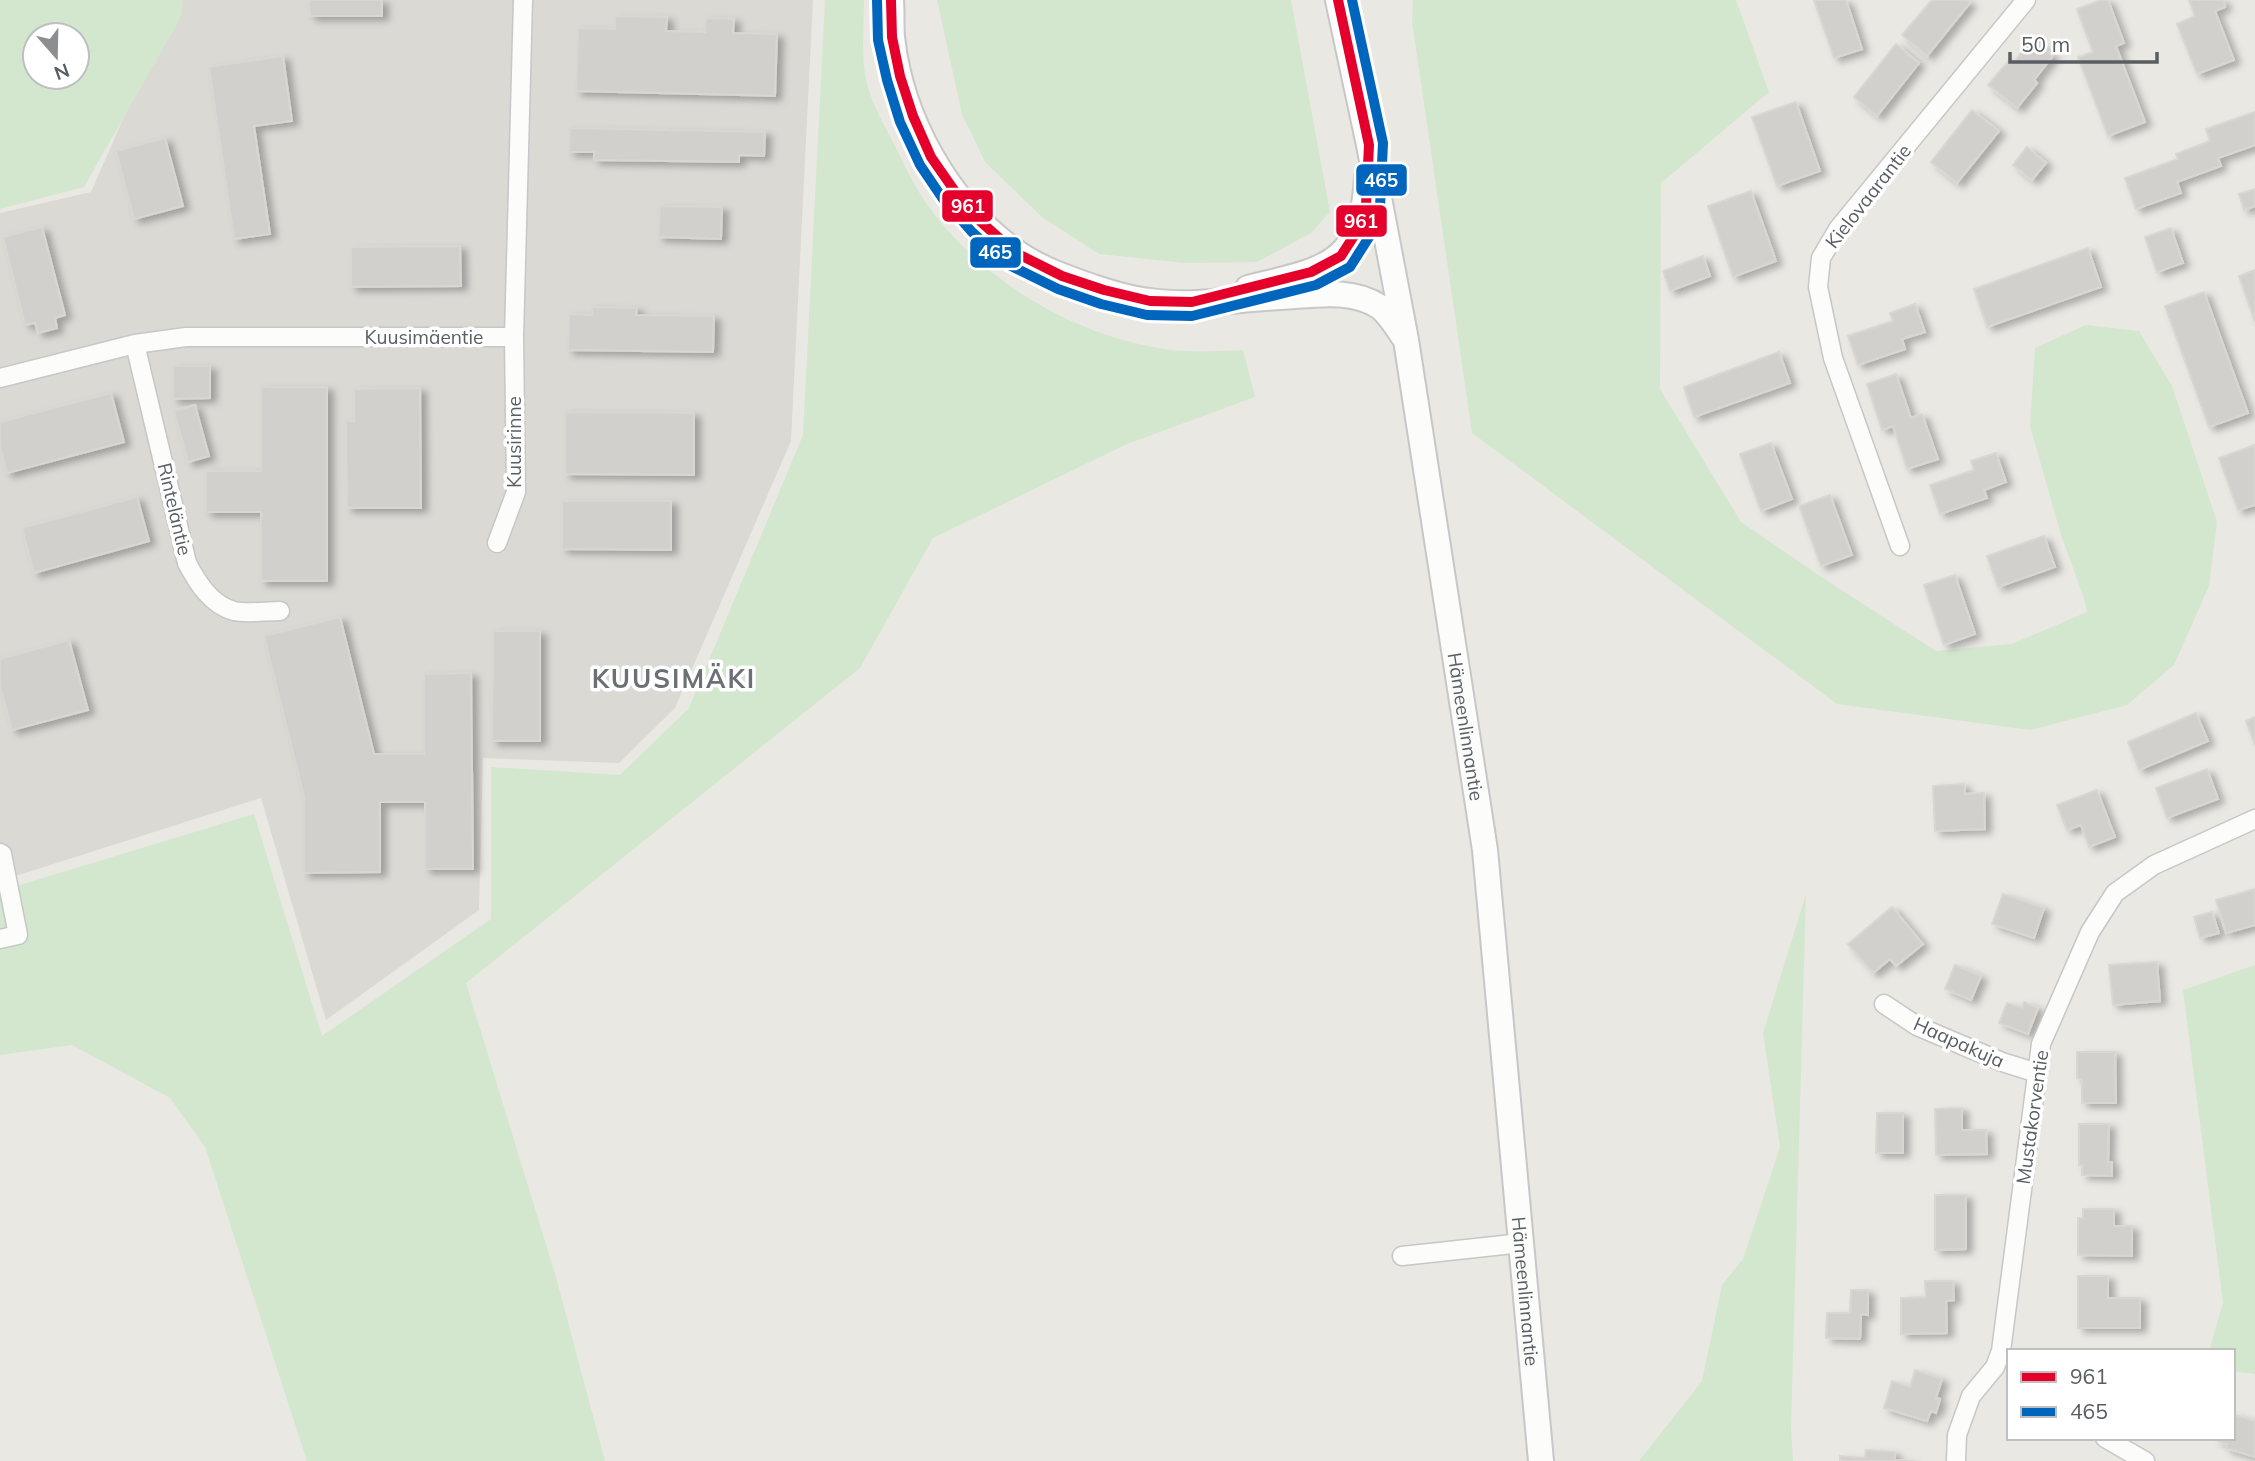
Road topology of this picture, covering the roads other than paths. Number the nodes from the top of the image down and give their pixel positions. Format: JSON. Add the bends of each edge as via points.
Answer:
{"nodes":[{"id":1,"x":523,"y":0,"type":"edge"},
{"id":2,"x":891,"y":0,"type":"edge"},
{"id":3,"x":1338,"y":0,"type":"edge"},
{"id":4,"x":2026,"y":0,"type":"edge"},
{"id":5,"x":1369,"y":145,"type":"junction"},
{"id":6,"x":1192,"y":302,"type":"junction"},
{"id":7,"x":514,"y":337,"type":"junction"},
{"id":8,"x":1406,"y":340,"type":"junction"},
{"id":9,"x":135,"y":344,"type":"junction"},
{"id":10,"x":0,"y":378,"type":"edge"},
{"id":11,"x":497,"y":543,"type":"dead end"},
{"id":12,"x":1900,"y":546,"type":"dead end"},
{"id":13,"x":280,"y":611,"type":"dead end"},
{"id":14,"x":2255,"y":819,"type":"edge"},
{"id":15,"x":0,"y":853,"type":"edge"},
{"id":16,"x":0,"y":939,"type":"edge"},
{"id":17,"x":1884,"y":1004,"type":"dead end"},
{"id":18,"x":2036,"y":1073,"type":"junction"},
{"id":19,"x":1522,"y":1244,"type":"junction"},
{"id":20,"x":1402,"y":1256,"type":"dead end"},
{"id":21,"x":2004,"y":1354,"type":"edge"},
{"id":22,"x":2108,"y":1440,"type":"edge"},
{"id":23,"x":1541,"y":1461,"type":"edge"},
{"id":24,"x":1956,"y":1461,"type":"edge"},
{"id":25,"x":2145,"y":1461,"type":"edge"}],
"edges":[{"from":1,"to":7,"type":"street"},
{"from":2,"to":6,"type":"main road","via":[[892,37],[913,116],[931,157],[981,222],[1016,253],[1062,276],[1150,301]]},
{"from":3,"to":5,"type":"main road","name":"Hämeenlinnantie"},
{"from":4,"to":12,"type":"street","name":"Kielovaarantie","via":[[1838,229],[1821,258],[1818,288],[1833,358]]},
{"from":5,"to":6,"type":"main road","via":[[1366,205],[1359,228],[1341,256],[1311,272]]},
{"from":5,"to":8,"type":"main road","name":"Hämeenlinnantie"},
{"from":6,"to":8,"type":"main road","via":[[1330,294],[1360,297],[1382,308]]},
{"from":7,"to":9,"type":"street","name":"Kuusimäentie","via":[[186,337]]},
{"from":7,"to":11,"type":"street","name":"Kuusirinne","via":[[516,492]]},
{"from":8,"to":19,"type":"main road","name":"Hämeenlinnantie","via":[[1485,850]]},
{"from":9,"to":10,"type":"street","name":"Kuusimäentie"},
{"from":9,"to":13,"type":"street","name":"Rinteläntie","via":[[187,564],[199,586],[234,611]]},
{"from":14,"to":18,"type":"street","name":"Mustakorventie","via":[[2154,865],[2115,893],[2090,932],[2046,1031]]},
{"from":15,"to":16,"type":"street","via":[[18,935]]},
{"from":17,"to":18,"type":"street","name":"Haapakuja","via":[[1917,1026]]},
{"from":18,"to":21,"type":"street","name":"Mustakorventie"},
{"from":19,"to":20,"type":"street"},
{"from":19,"to":23,"type":"main road","name":"Hämeenlinnantie"},
{"from":21,"to":24,"type":"street","name":"Mustakorventie","via":[[1971,1396],[1958,1435]]},
{"from":22,"to":25,"type":"street"}]}
